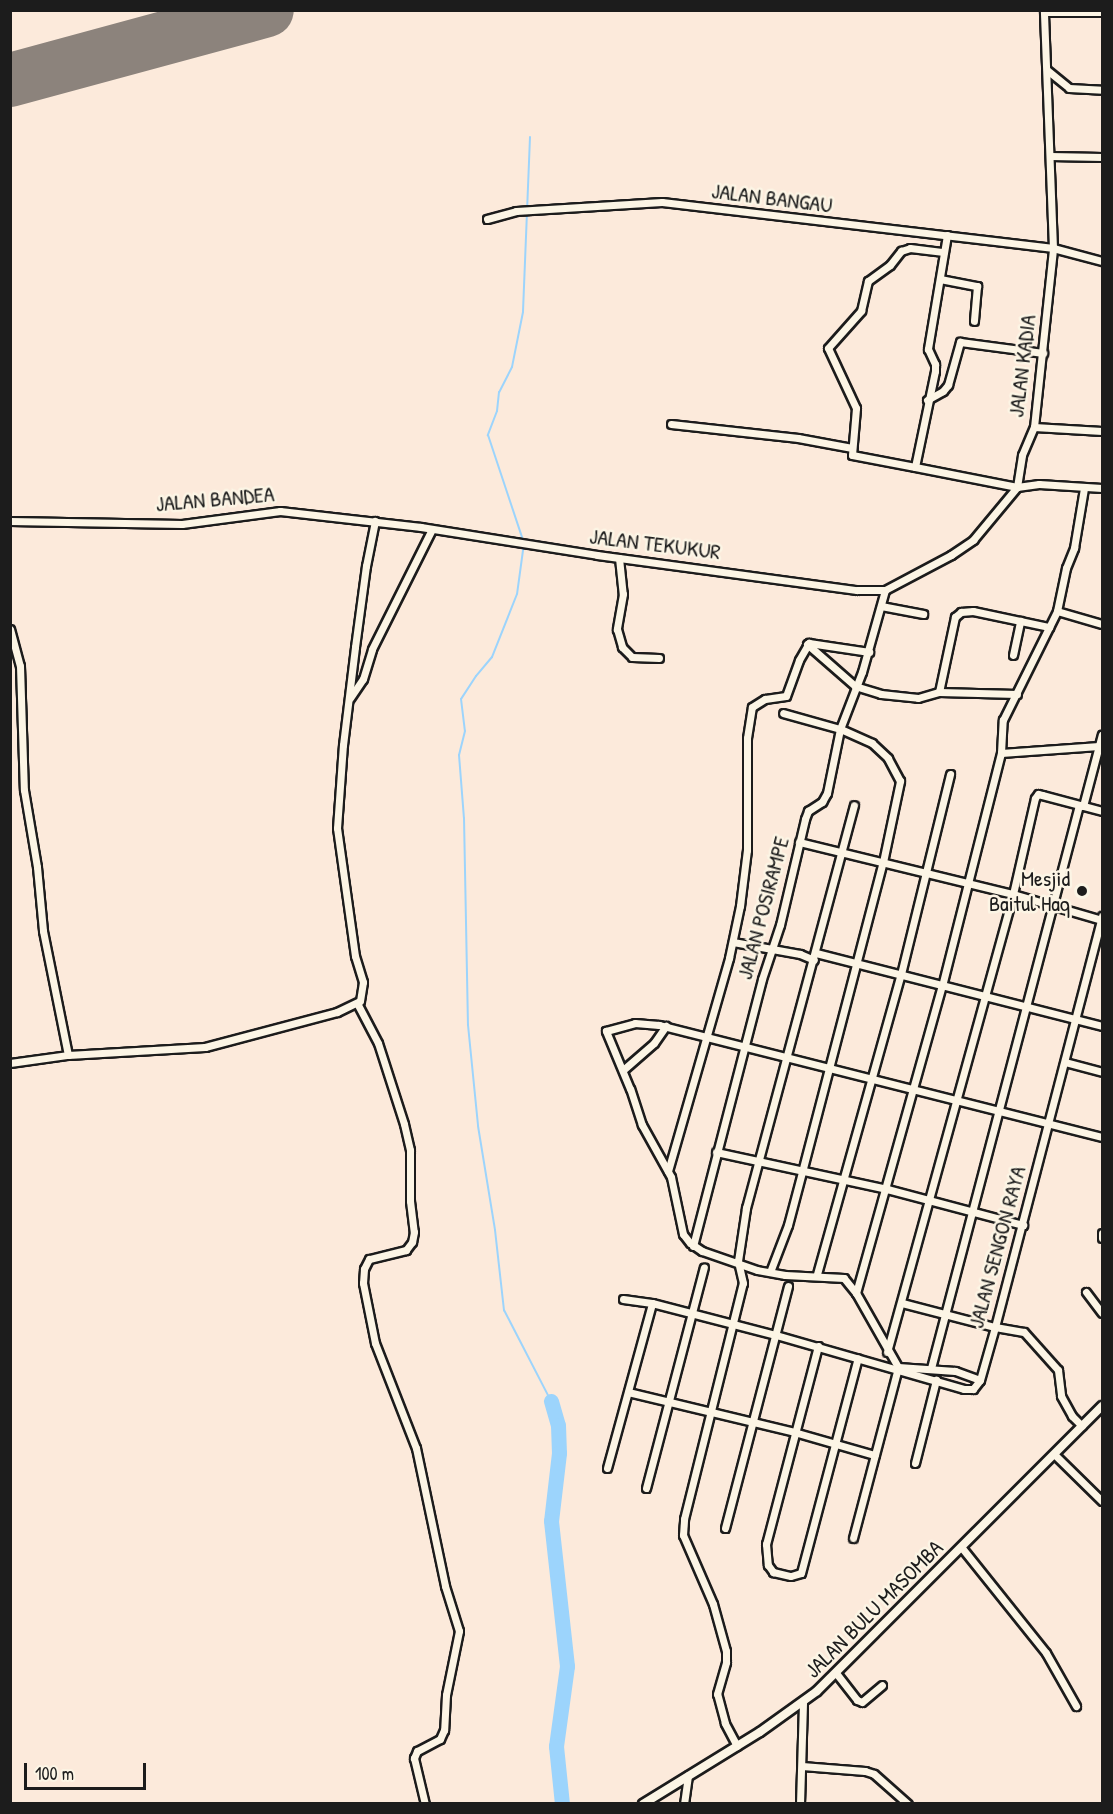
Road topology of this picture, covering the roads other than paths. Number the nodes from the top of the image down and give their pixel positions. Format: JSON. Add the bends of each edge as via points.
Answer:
{"nodes":[{"id":1,"x":1044,"y":11,"type":"edge"},
{"id":2,"x":1102,"y":12,"type":"edge"},
{"id":3,"x":1047,"y":69,"type":"junction"},
{"id":4,"x":1102,"y":90,"type":"edge"},
{"id":5,"x":1050,"y":156,"type":"junction"},
{"id":6,"x":1102,"y":157,"type":"edge"},
{"id":7,"x":487,"y":219,"type":"dead end"},
{"id":8,"x":947,"y":235,"type":"junction"},
{"id":9,"x":1053,"y":248,"type":"junction"},
{"id":10,"x":944,"y":252,"type":"junction"},
{"id":11,"x":1102,"y":261,"type":"edge"},
{"id":12,"x":940,"y":279,"type":"junction"},
{"id":13,"x":974,"y":321,"type":"dead end"},
{"id":14,"x":1043,"y":353,"type":"junction"},
{"id":15,"x":927,"y":400,"type":"junction"},
{"id":16,"x":671,"y":424,"type":"dead end"},
{"id":17,"x":1034,"y":427,"type":"junction"},
{"id":18,"x":1102,"y":431,"type":"edge"},
{"id":19,"x":852,"y":448,"type":"junction"},
{"id":20,"x":915,"y":468,"type":"junction"},
{"id":21,"x":1017,"y":487,"type":"junction"},
{"id":22,"x":1084,"y":488,"type":"junction"},
{"id":23,"x":1102,"y":488,"type":"edge"},
{"id":24,"x":10,"y":521,"type":"edge"},
{"id":25,"x":375,"y":522,"type":"junction"},
{"id":26,"x":421,"y":527,"type":"joint"},
{"id":27,"x":432,"y":529,"type":"junction"},
{"id":28,"x":619,"y":558,"type":"junction"},
{"id":29,"x":885,"y":590,"type":"junction"},
{"id":30,"x":880,"y":606,"type":"junction"},
{"id":31,"x":1057,"y":611,"type":"junction"},
{"id":32,"x":923,"y":614,"type":"dead end"},
{"id":33,"x":1020,"y":621,"type":"junction"},
{"id":34,"x":1102,"y":624,"type":"edge"},
{"id":35,"x":1049,"y":627,"type":"junction"},
{"id":36,"x":10,"y":629,"type":"edge"},
{"id":37,"x":807,"y":644,"type":"junction"},
{"id":38,"x":868,"y":652,"type":"junction"},
{"id":39,"x":1013,"y":655,"type":"dead end"},
{"id":40,"x":659,"y":658,"type":"dead end"},
{"id":41,"x":855,"y":687,"type":"junction"},
{"id":42,"x":939,"y":692,"type":"junction"},
{"id":43,"x":1017,"y":694,"type":"junction"},
{"id":44,"x":349,"y":700,"type":"junction"},
{"id":45,"x":783,"y":713,"type":"dead end"},
{"id":46,"x":840,"y":729,"type":"junction"},
{"id":47,"x":1102,"y":734,"type":"edge"},
{"id":48,"x":1099,"y":746,"type":"junction"},
{"id":49,"x":1001,"y":753,"type":"junction"},
{"id":50,"x":950,"y":774,"type":"dead end"},
{"id":51,"x":854,"y":805,"type":"dead end"},
{"id":52,"x":1081,"y":805,"type":"junction"},
{"id":53,"x":1102,"y":811,"type":"edge"},
{"id":54,"x":799,"y":842,"type":"junction"},
{"id":55,"x":842,"y":852,"type":"junction"},
{"id":56,"x":883,"y":862,"type":"junction"},
{"id":57,"x":926,"y":874,"type":"junction"},
{"id":58,"x":968,"y":884,"type":"junction"},
{"id":59,"x":1013,"y":894,"type":"junction"},
{"id":60,"x":1054,"y":906,"type":"junction"},
{"id":61,"x":1102,"y":919,"type":"edge"},
{"id":62,"x":733,"y":942,"type":"junction"},
{"id":63,"x":774,"y":950,"type":"junction"},
{"id":64,"x":815,"y":957,"type":"junction"},
{"id":65,"x":857,"y":964,"type":"junction"},
{"id":66,"x":901,"y":974,"type":"junction"},
{"id":67,"x":942,"y":986,"type":"junction"},
{"id":68,"x":984,"y":998,"type":"junction"},
{"id":69,"x":357,"y":1003,"type":"junction"},
{"id":70,"x":1027,"y":1007,"type":"junction"},
{"id":71,"x":1077,"y":1019,"type":"junction"},
{"id":72,"x":666,"y":1026,"type":"junction"},
{"id":73,"x":1102,"y":1026,"type":"edge"},
{"id":74,"x":705,"y":1036,"type":"junction"},
{"id":75,"x":744,"y":1047,"type":"junction"},
{"id":76,"x":68,"y":1055,"type":"junction"},
{"id":77,"x":787,"y":1056,"type":"junction"},
{"id":78,"x":1065,"y":1062,"type":"junction"},
{"id":79,"x":10,"y":1063,"type":"edge"},
{"id":80,"x":828,"y":1068,"type":"junction"},
{"id":81,"x":623,"y":1070,"type":"junction"},
{"id":82,"x":1102,"y":1072,"type":"edge"},
{"id":83,"x":872,"y":1079,"type":"junction"},
{"id":84,"x":915,"y":1090,"type":"junction"},
{"id":85,"x":957,"y":1101,"type":"junction"},
{"id":86,"x":999,"y":1112,"type":"junction"},
{"id":87,"x":1047,"y":1122,"type":"junction"},
{"id":88,"x":1102,"y":1137,"type":"edge"},
{"id":89,"x":716,"y":1152,"type":"junction"},
{"id":90,"x":758,"y":1162,"type":"junction"},
{"id":91,"x":668,"y":1171,"type":"junction"},
{"id":92,"x":802,"y":1172,"type":"junction"},
{"id":93,"x":842,"y":1181,"type":"junction"},
{"id":94,"x":887,"y":1189,"type":"junction"},
{"id":95,"x":929,"y":1200,"type":"junction"},
{"id":96,"x":971,"y":1212,"type":"junction"},
{"id":97,"x":1023,"y":1225,"type":"junction"},
{"id":98,"x":1102,"y":1233,"type":"edge"},
{"id":99,"x":1102,"y":1238,"type":"edge"},
{"id":100,"x":693,"y":1246,"type":"junction"},
{"id":101,"x":738,"y":1261,"type":"junction"},
{"id":102,"x":704,"y":1267,"type":"dead end"},
{"id":103,"x":770,"y":1272,"type":"junction"},
{"id":104,"x":817,"y":1274,"type":"junction"},
{"id":105,"x":788,"y":1286,"type":"dead end"},
{"id":106,"x":1086,"y":1292,"type":"dead end"},
{"id":107,"x":856,"y":1293,"type":"junction"},
{"id":108,"x":623,"y":1299,"type":"dead end"},
{"id":109,"x":902,"y":1303,"type":"junction"},
{"id":110,"x":652,"y":1304,"type":"junction"},
{"id":111,"x":1102,"y":1313,"type":"edge"},
{"id":112,"x":693,"y":1315,"type":"junction"},
{"id":113,"x":944,"y":1315,"type":"junction"},
{"id":114,"x":733,"y":1325,"type":"junction"},
{"id":115,"x":995,"y":1327,"type":"junction"},
{"id":116,"x":776,"y":1335,"type":"junction"},
{"id":117,"x":818,"y":1346,"type":"junction"},
{"id":118,"x":887,"y":1352,"type":"junction"},
{"id":119,"x":858,"y":1358,"type":"junction"},
{"id":120,"x":931,"y":1368,"type":"junction"},
{"id":121,"x":897,"y":1371,"type":"junction"},
{"id":122,"x":936,"y":1380,"type":"junction"},
{"id":123,"x":980,"y":1380,"type":"junction"},
{"id":124,"x":628,"y":1392,"type":"junction"},
{"id":125,"x":669,"y":1401,"type":"junction"},
{"id":126,"x":1102,"y":1406,"type":"edge"},
{"id":127,"x":711,"y":1411,"type":"junction"},
{"id":128,"x":753,"y":1423,"type":"junction"},
{"id":129,"x":1082,"y":1426,"type":"junction"},
{"id":130,"x":794,"y":1432,"type":"junction"},
{"id":131,"x":835,"y":1444,"type":"junction"},
{"id":132,"x":1054,"y":1454,"type":"junction"},
{"id":133,"x":875,"y":1455,"type":"junction"},
{"id":134,"x":915,"y":1463,"type":"dead end"},
{"id":135,"x":607,"y":1468,"type":"dead end"},
{"id":136,"x":646,"y":1488,"type":"dead end"},
{"id":137,"x":1102,"y":1501,"type":"edge"},
{"id":138,"x":725,"y":1528,"type":"dead end"},
{"id":139,"x":853,"y":1538,"type":"dead end"},
{"id":140,"x":962,"y":1548,"type":"junction"},
{"id":141,"x":836,"y":1673,"type":"junction"},
{"id":142,"x":882,"y":1685,"type":"dead end"},
{"id":143,"x":803,"y":1703,"type":"junction"},
{"id":144,"x":1076,"y":1706,"type":"dead end"},
{"id":145,"x":737,"y":1746,"type":"junction"},
{"id":146,"x":802,"y":1766,"type":"junction"},
{"id":147,"x":688,"y":1775,"type":"junction"},
{"id":148,"x":424,"y":1803,"type":"edge"},
{"id":149,"x":643,"y":1803,"type":"edge"},
{"id":150,"x":684,"y":1803,"type":"edge"},
{"id":151,"x":800,"y":1803,"type":"edge"},
{"id":152,"x":908,"y":1803,"type":"edge"}],
"edges":[{"from":1,"to":2,"type":"street"},
{"from":1,"to":3,"type":"street"},
{"from":3,"to":4,"type":"street","via":[[1070,88]]},
{"from":3,"to":5,"type":"street"},
{"from":5,"to":6,"type":"street"},
{"from":5,"to":9,"type":"street"},
{"from":7,"to":8,"type":"street","name":"JALAN BANGAU","via":[[516,211],[662,202]]},
{"from":8,"to":9,"type":"street","name":"JALAN BANGAU"},
{"from":8,"to":10,"type":"street"},
{"from":9,"to":11,"type":"street","name":"JALAN BANGAU"},
{"from":9,"to":14,"type":"street","name":"JALAN KADIA"},
{"from":10,"to":12,"type":"street"},
{"from":10,"to":19,"type":"street","via":[[910,248],[901,251],[868,281],[861,311],[829,344],[856,408]]},
{"from":12,"to":13,"type":"street","via":[[977,286]]},
{"from":12,"to":15,"type":"street","via":[[928,349],[935,367]]},
{"from":14,"to":15,"type":"street","via":[[960,342],[948,385]]},
{"from":14,"to":17,"type":"street","name":"JALAN KADIA"},
{"from":15,"to":20,"type":"street"},
{"from":16,"to":19,"type":"street"},
{"from":17,"to":18,"type":"street"},
{"from":17,"to":21,"type":"street","name":"JALAN KADIA","via":[[1022,455]]},
{"from":19,"to":20,"type":"street","via":[[853,456]]},
{"from":20,"to":21,"type":"street"},
{"from":21,"to":22,"type":"street","via":[[1039,484]]},
{"from":21,"to":29,"type":"street","via":[[973,540]]},
{"from":22,"to":23,"type":"street"},
{"from":22,"to":31,"type":"street","via":[[1074,548]]},
{"from":24,"to":25,"type":"street","name":"JALAN BANDEA","via":[[182,524],[274,511]]},
{"from":25,"to":26,"type":"street","name":"JALAN BANDEA"},
{"from":25,"to":44,"type":"street"},
{"from":26,"to":27,"type":"street","name":"JALAN TEKUKUR"},
{"from":27,"to":28,"type":"street","name":"JALAN TEKUKUR"},
{"from":27,"to":44,"type":"street","via":[[372,649],[363,679]]},
{"from":28,"to":29,"type":"street","name":"JALAN TEKUKUR","via":[[857,590]]},
{"from":28,"to":40,"type":"street","via":[[623,594],[616,629],[622,647],[632,657]]},
{"from":29,"to":30,"type":"street","name":"JALAN POSIRAMPE"},
{"from":30,"to":32,"type":"street"},
{"from":30,"to":38,"type":"street","name":"JALAN POSIRAMPE"},
{"from":31,"to":34,"type":"street"},
{"from":31,"to":35,"type":"street"},
{"from":33,"to":35,"type":"street"},
{"from":33,"to":39,"type":"street"},
{"from":33,"to":42,"type":"street","via":[[972,611],[958,613]]},
{"from":35,"to":43,"type":"street"},
{"from":36,"to":76,"type":"street","via":[[20,666],[24,790],[43,931]]},
{"from":37,"to":38,"type":"street"},
{"from":37,"to":41,"type":"street"},
{"from":37,"to":62,"type":"street","via":[[786,696],[765,699],[750,712],[746,864]]},
{"from":38,"to":41,"type":"street","name":"JALAN POSIRAMPE"},
{"from":41,"to":42,"type":"street","via":[[918,698]]},
{"from":41,"to":46,"type":"street","name":"JALAN POSIRAMPE"},
{"from":42,"to":43,"type":"street"},
{"from":43,"to":49,"type":"street","via":[[1003,720]]},
{"from":44,"to":69,"type":"street","via":[[337,828],[355,956],[363,981],[363,996]]},
{"from":45,"to":46,"type":"street"},
{"from":46,"to":54,"type":"street","name":"JALAN POSIRAMPE","via":[[827,793],[818,807],[807,813]]},
{"from":46,"to":56,"type":"street","via":[[872,743],[888,758],[900,781]]},
{"from":47,"to":48,"type":"street"},
{"from":48,"to":49,"type":"street"},
{"from":48,"to":52,"type":"street"},
{"from":49,"to":58,"type":"street"},
{"from":50,"to":57,"type":"street"},
{"from":51,"to":55,"type":"street"},
{"from":52,"to":53,"type":"street"},
{"from":52,"to":59,"type":"street","via":[[1036,796]]},
{"from":52,"to":60,"type":"street"},
{"from":54,"to":55,"type":"street"},
{"from":54,"to":63,"type":"street","name":"JALAN POSIRAMPE"},
{"from":55,"to":56,"type":"street"},
{"from":55,"to":64,"type":"street"},
{"from":56,"to":57,"type":"street"},
{"from":56,"to":65,"type":"street"},
{"from":57,"to":58,"type":"street"},
{"from":57,"to":66,"type":"street"},
{"from":58,"to":59,"type":"street"},
{"from":58,"to":67,"type":"street"},
{"from":59,"to":60,"type":"street"},
{"from":59,"to":68,"type":"street"},
{"from":60,"to":61,"type":"street"},
{"from":60,"to":70,"type":"street"},
{"from":61,"to":71,"type":"street","name":"JALAN SENGON RAYA"},
{"from":62,"to":63,"type":"street"},
{"from":62,"to":74,"type":"street"},
{"from":63,"to":64,"type":"street"},
{"from":63,"to":75,"type":"street","name":"JALAN POSIRAMPE"},
{"from":64,"to":65,"type":"street"},
{"from":64,"to":77,"type":"street"},
{"from":65,"to":66,"type":"street"},
{"from":65,"to":80,"type":"street"},
{"from":66,"to":67,"type":"street"},
{"from":66,"to":83,"type":"street"},
{"from":67,"to":68,"type":"street"},
{"from":67,"to":84,"type":"street"},
{"from":68,"to":70,"type":"street"},
{"from":68,"to":85,"type":"street"},
{"from":69,"to":76,"type":"street","via":[[337,1012],[205,1047]]},
{"from":69,"to":148,"type":"street","via":[[378,1043],[404,1124],[410,1150],[414,1232],[406,1250],[369,1260],[363,1283],[375,1343],[416,1448],[445,1586],[459,1631],[446,1695],[444,1730],[440,1739],[417,1751],[414,1758]]},
{"from":70,"to":71,"type":"street"},
{"from":70,"to":86,"type":"street"},
{"from":71,"to":73,"type":"street"},
{"from":71,"to":78,"type":"street","name":"JALAN SENGON RAYA"},
{"from":72,"to":74,"type":"street"},
{"from":72,"to":81,"type":"street","via":[[654,1043]]},
{"from":72,"to":81,"type":"street","via":[[635,1023],[606,1031]]},
{"from":74,"to":75,"type":"street"},
{"from":74,"to":91,"type":"street"},
{"from":75,"to":77,"type":"street"},
{"from":75,"to":89,"type":"street","name":"JALAN POSIRAMPE"},
{"from":76,"to":79,"type":"street"},
{"from":77,"to":80,"type":"street"},
{"from":77,"to":90,"type":"street"},
{"from":78,"to":82,"type":"street"},
{"from":78,"to":87,"type":"street","name":"JALAN SENGON RAYA"},
{"from":80,"to":83,"type":"street"},
{"from":80,"to":92,"type":"street"},
{"from":81,"to":91,"type":"street","via":[[642,1125]]},
{"from":83,"to":84,"type":"street"},
{"from":83,"to":93,"type":"street"},
{"from":84,"to":85,"type":"street"},
{"from":84,"to":94,"type":"street"},
{"from":85,"to":86,"type":"street"},
{"from":85,"to":95,"type":"street"},
{"from":86,"to":87,"type":"street"},
{"from":86,"to":96,"type":"street"},
{"from":87,"to":88,"type":"street"},
{"from":87,"to":97,"type":"street","name":"JALAN SENGON RAYA"},
{"from":89,"to":90,"type":"street"},
{"from":89,"to":100,"type":"street","name":"JALAN POSIRAMPE"},
{"from":90,"to":92,"type":"street"},
{"from":90,"to":101,"type":"street"},
{"from":91,"to":100,"type":"street","via":[[683,1234]]},
{"from":92,"to":93,"type":"street"},
{"from":92,"to":103,"type":"street"},
{"from":93,"to":94,"type":"street"},
{"from":93,"to":104,"type":"street"},
{"from":94,"to":95,"type":"street"},
{"from":94,"to":107,"type":"street"},
{"from":95,"to":96,"type":"street"},
{"from":95,"to":109,"type":"street"},
{"from":96,"to":97,"type":"street"},
{"from":96,"to":113,"type":"street"},
{"from":97,"to":115,"type":"street","name":"JALAN SENGON RAYA"},
{"from":98,"to":99,"type":"street"},
{"from":100,"to":101,"type":"street"},
{"from":101,"to":103,"type":"street"},
{"from":101,"to":114,"type":"street","via":[[743,1283]]},
{"from":102,"to":112,"type":"street"},
{"from":103,"to":104,"type":"street"},
{"from":104,"to":107,"type":"street","via":[[844,1278]]},
{"from":105,"to":116,"type":"street"},
{"from":106,"to":111,"type":"street"},
{"from":107,"to":118,"type":"street"},
{"from":108,"to":110,"type":"street"},
{"from":109,"to":113,"type":"street"},
{"from":109,"to":118,"type":"street"},
{"from":110,"to":112,"type":"street"},
{"from":110,"to":124,"type":"street"},
{"from":112,"to":114,"type":"street"},
{"from":112,"to":125,"type":"street"},
{"from":113,"to":115,"type":"street"},
{"from":113,"to":120,"type":"street"},
{"from":114,"to":116,"type":"street"},
{"from":114,"to":127,"type":"street"},
{"from":115,"to":123,"type":"street","name":"JALAN SENGON RAYA"},
{"from":115,"to":129,"type":"street","via":[[1024,1332],[1032,1340],[1058,1370],[1061,1396]]},
{"from":116,"to":117,"type":"street"},
{"from":116,"to":128,"type":"street"},
{"from":117,"to":119,"type":"street"},
{"from":117,"to":130,"type":"street"},
{"from":118,"to":120,"type":"street","via":[[901,1369]]},
{"from":119,"to":121,"type":"street"},
{"from":119,"to":131,"type":"street"},
{"from":120,"to":123,"type":"street"},
{"from":121,"to":122,"type":"street"},
{"from":121,"to":133,"type":"street"},
{"from":122,"to":123,"type":"street","via":[[969,1390]]},
{"from":122,"to":134,"type":"street"},
{"from":124,"to":125,"type":"street"},
{"from":124,"to":135,"type":"street"},
{"from":125,"to":127,"type":"street"},
{"from":125,"to":136,"type":"street"},
{"from":126,"to":129,"type":"street","name":"JALAN BULU MASOMBA"},
{"from":127,"to":128,"type":"street"},
{"from":127,"to":145,"type":"street","via":[[683,1535],[713,1604],[726,1651],[717,1694]]},
{"from":128,"to":130,"type":"street"},
{"from":128,"to":138,"type":"street"},
{"from":129,"to":132,"type":"street","name":"JALAN BULU MASOMBA"},
{"from":130,"to":131,"type":"street"},
{"from":130,"to":131,"type":"street","via":[[765,1544],[768,1565],[774,1572],[791,1576],[801,1573]]},
{"from":131,"to":133,"type":"street"},
{"from":132,"to":137,"type":"street"},
{"from":132,"to":140,"type":"street","name":"JALAN BULU MASOMBA"},
{"from":133,"to":139,"type":"street"},
{"from":140,"to":141,"type":"street","name":"JALAN BULU MASOMBA"},
{"from":140,"to":144,"type":"street","via":[[1046,1653]]},
{"from":141,"to":142,"type":"street","via":[[862,1702]]},
{"from":141,"to":143,"type":"street","name":"JALAN BULU MASOMBA"},
{"from":143,"to":145,"type":"street","name":"JALAN BULU MASOMBA"},
{"from":143,"to":146,"type":"street"},
{"from":145,"to":147,"type":"street","name":"JALAN BULU MASOMBA"},
{"from":146,"to":151,"type":"street"},
{"from":146,"to":152,"type":"street","via":[[874,1774]]},
{"from":147,"to":149,"type":"street","name":"JALAN BULU MASOMBA"},
{"from":147,"to":150,"type":"street"}]}
